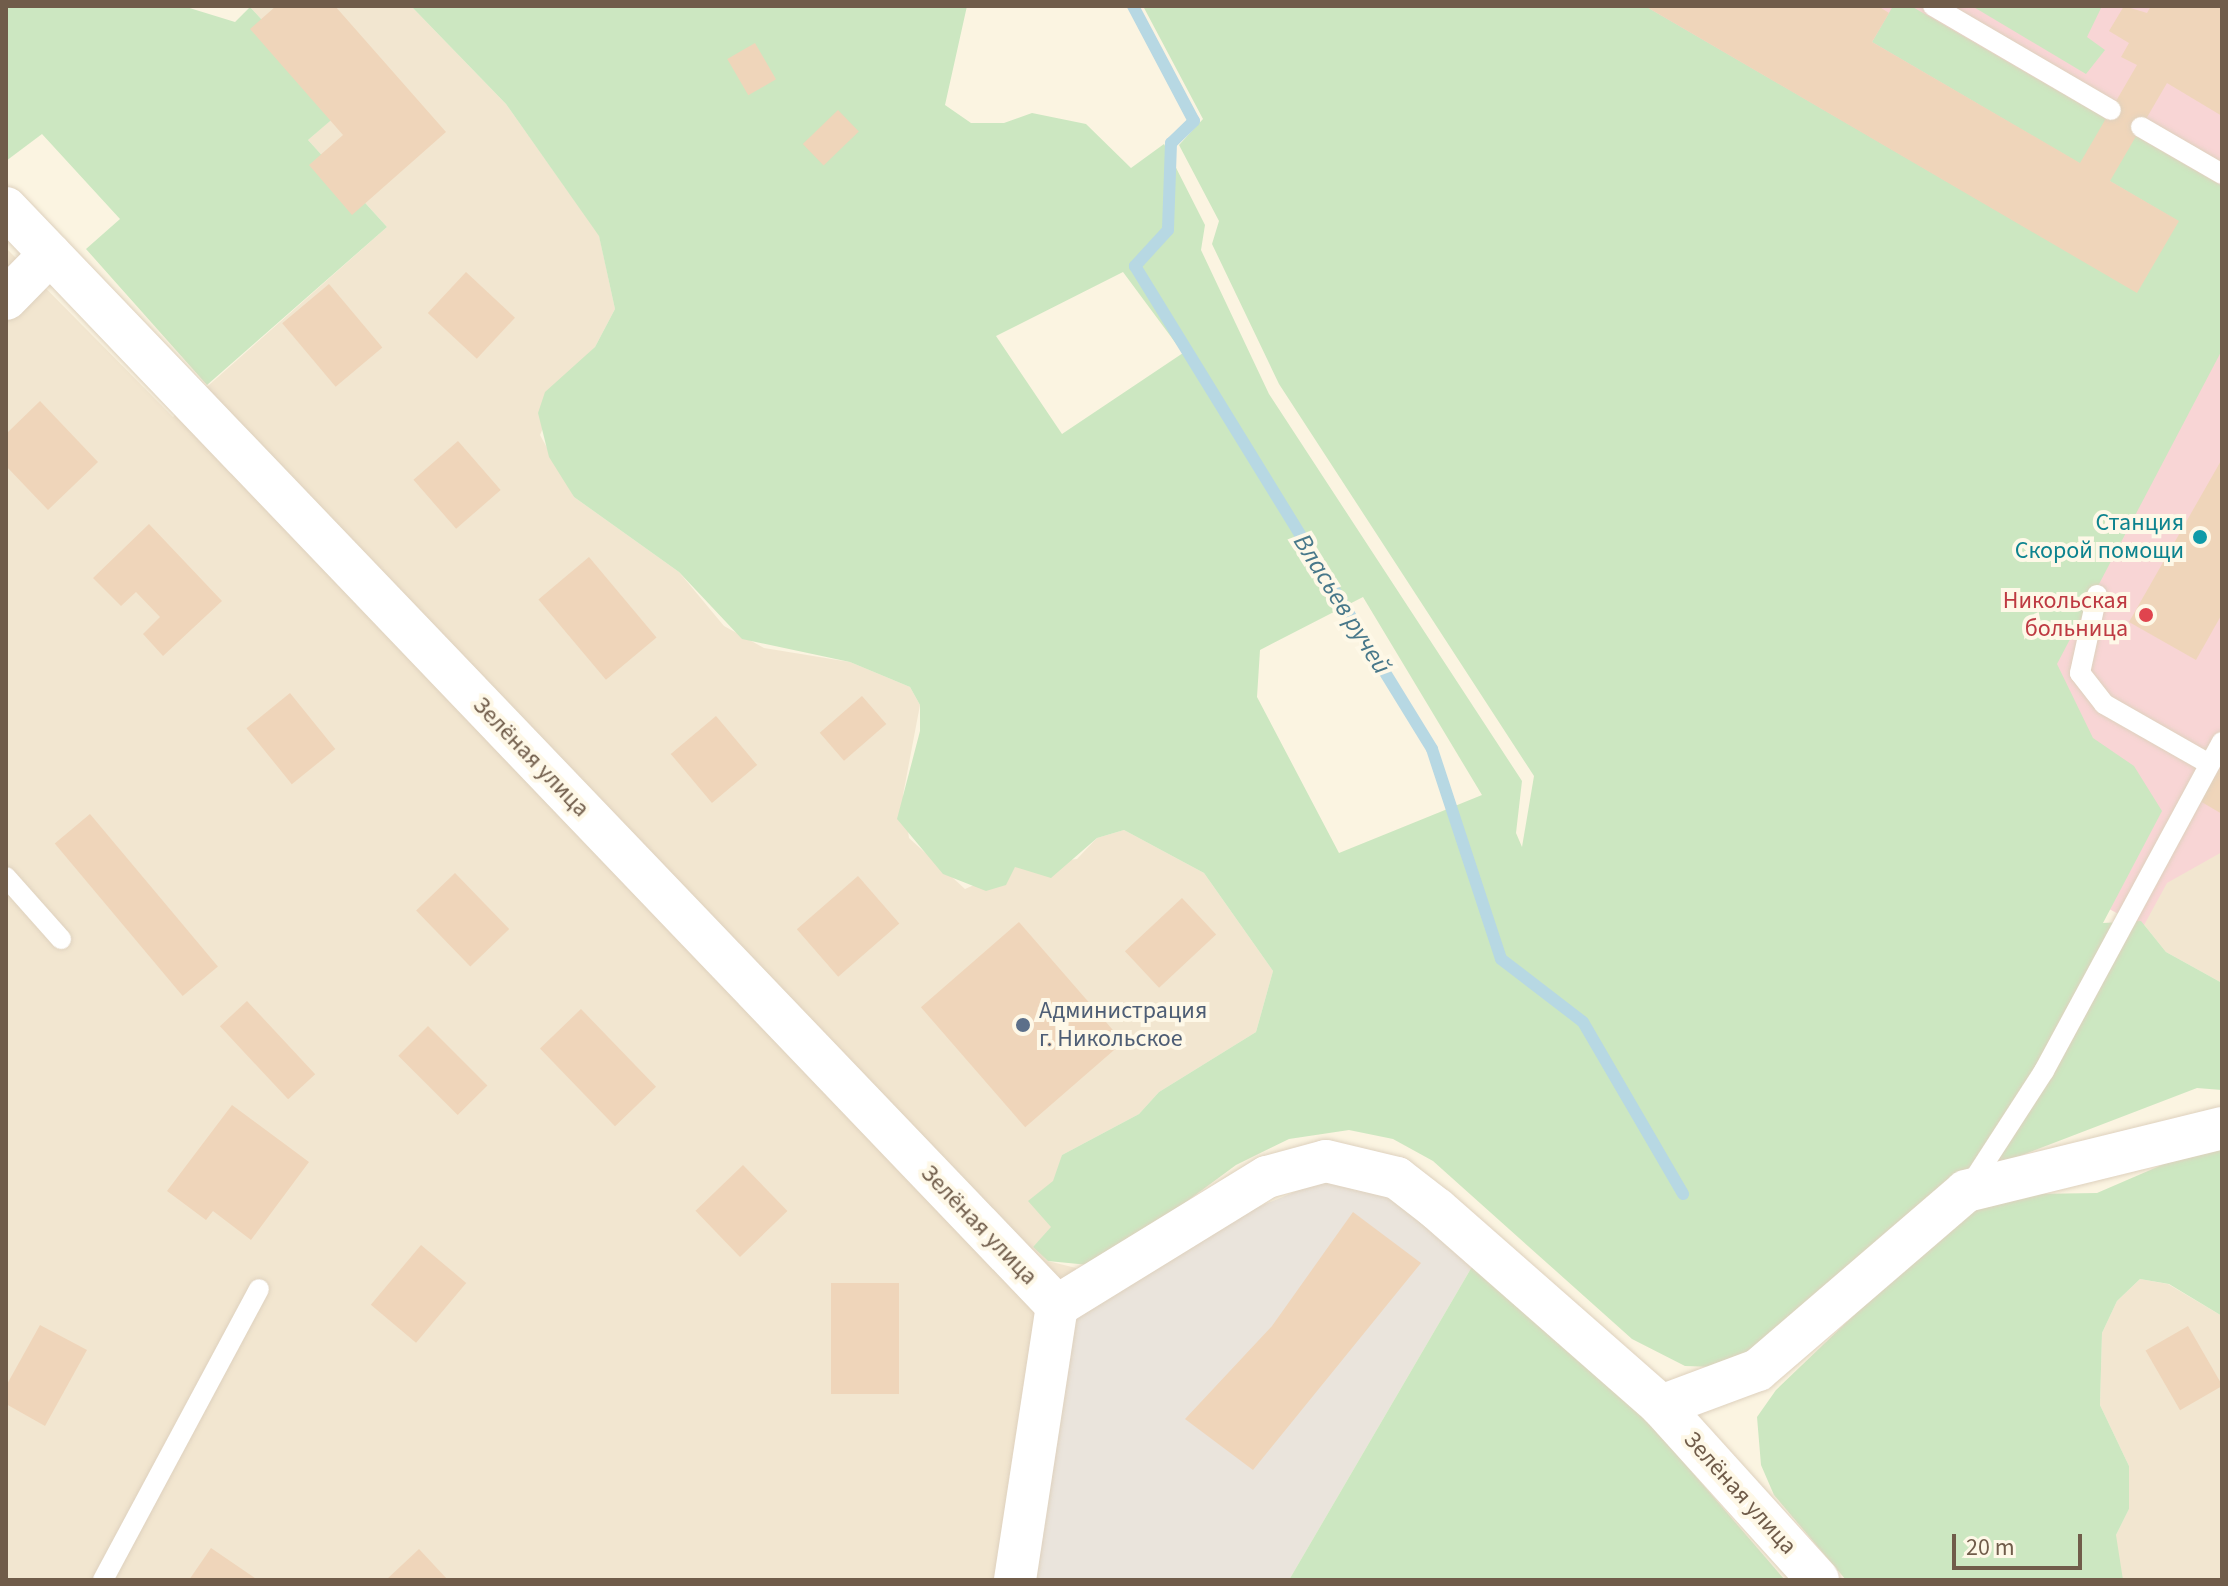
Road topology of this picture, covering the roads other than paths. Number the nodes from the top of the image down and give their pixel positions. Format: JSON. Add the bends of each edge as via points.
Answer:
{"nodes":[{"id":1,"x":1933,"y":6,"type":"edge"},
{"id":2,"x":2111,"y":110,"type":"dead end"},
{"id":3,"x":2141,"y":127,"type":"dead end"},
{"id":4,"x":2222,"y":174,"type":"edge"},
{"id":5,"x":6,"y":208,"type":"edge"},
{"id":6,"x":50,"y":254,"type":"junction"},
{"id":7,"x":6,"y":299,"type":"edge"},
{"id":8,"x":2097,"y":595,"type":"dead end"},
{"id":9,"x":2222,"y":742,"type":"edge"},
{"id":10,"x":2209,"y":764,"type":"junction"},
{"id":11,"x":6,"y":877,"type":"edge"},
{"id":12,"x":61,"y":939,"type":"dead end"},
{"id":13,"x":2222,"y":1128,"type":"edge"},
{"id":14,"x":1966,"y":1191,"type":"junction"},
{"id":15,"x":259,"y":1289,"type":"dead end"},
{"id":16,"x":1057,"y":1306,"type":"junction"},
{"id":17,"x":1661,"y":1406,"type":"junction"},
{"id":18,"x":103,"y":1580,"type":"edge"},
{"id":19,"x":1015,"y":1580,"type":"edge"},
{"id":20,"x":1818,"y":1580,"type":"edge"}],
"edges":[{"from":1,"to":2,"type":"lane"},
{"from":3,"to":4,"type":"lane"},
{"from":5,"to":6,"type":"street","name":"Зелёная улица"},
{"from":6,"to":7,"type":"street"},
{"from":6,"to":16,"type":"street","name":"Зелёная улица"},
{"from":8,"to":10,"type":"lane","via":[[2080,673],[2104,704]]},
{"from":9,"to":10,"type":"lane"},
{"from":10,"to":14,"type":"lane","via":[[2044,1071]]},
{"from":11,"to":12,"type":"lane"},
{"from":13,"to":14,"type":"street"},
{"from":14,"to":17,"type":"street","via":[[1758,1370]]},
{"from":15,"to":18,"type":"lane"},
{"from":16,"to":17,"type":"street","name":"Зелёная улица","via":[[1267,1177],[1326,1161],[1397,1178]]},
{"from":16,"to":19,"type":"street"},
{"from":17,"to":20,"type":"street","name":"Зелёная улица"}]}
